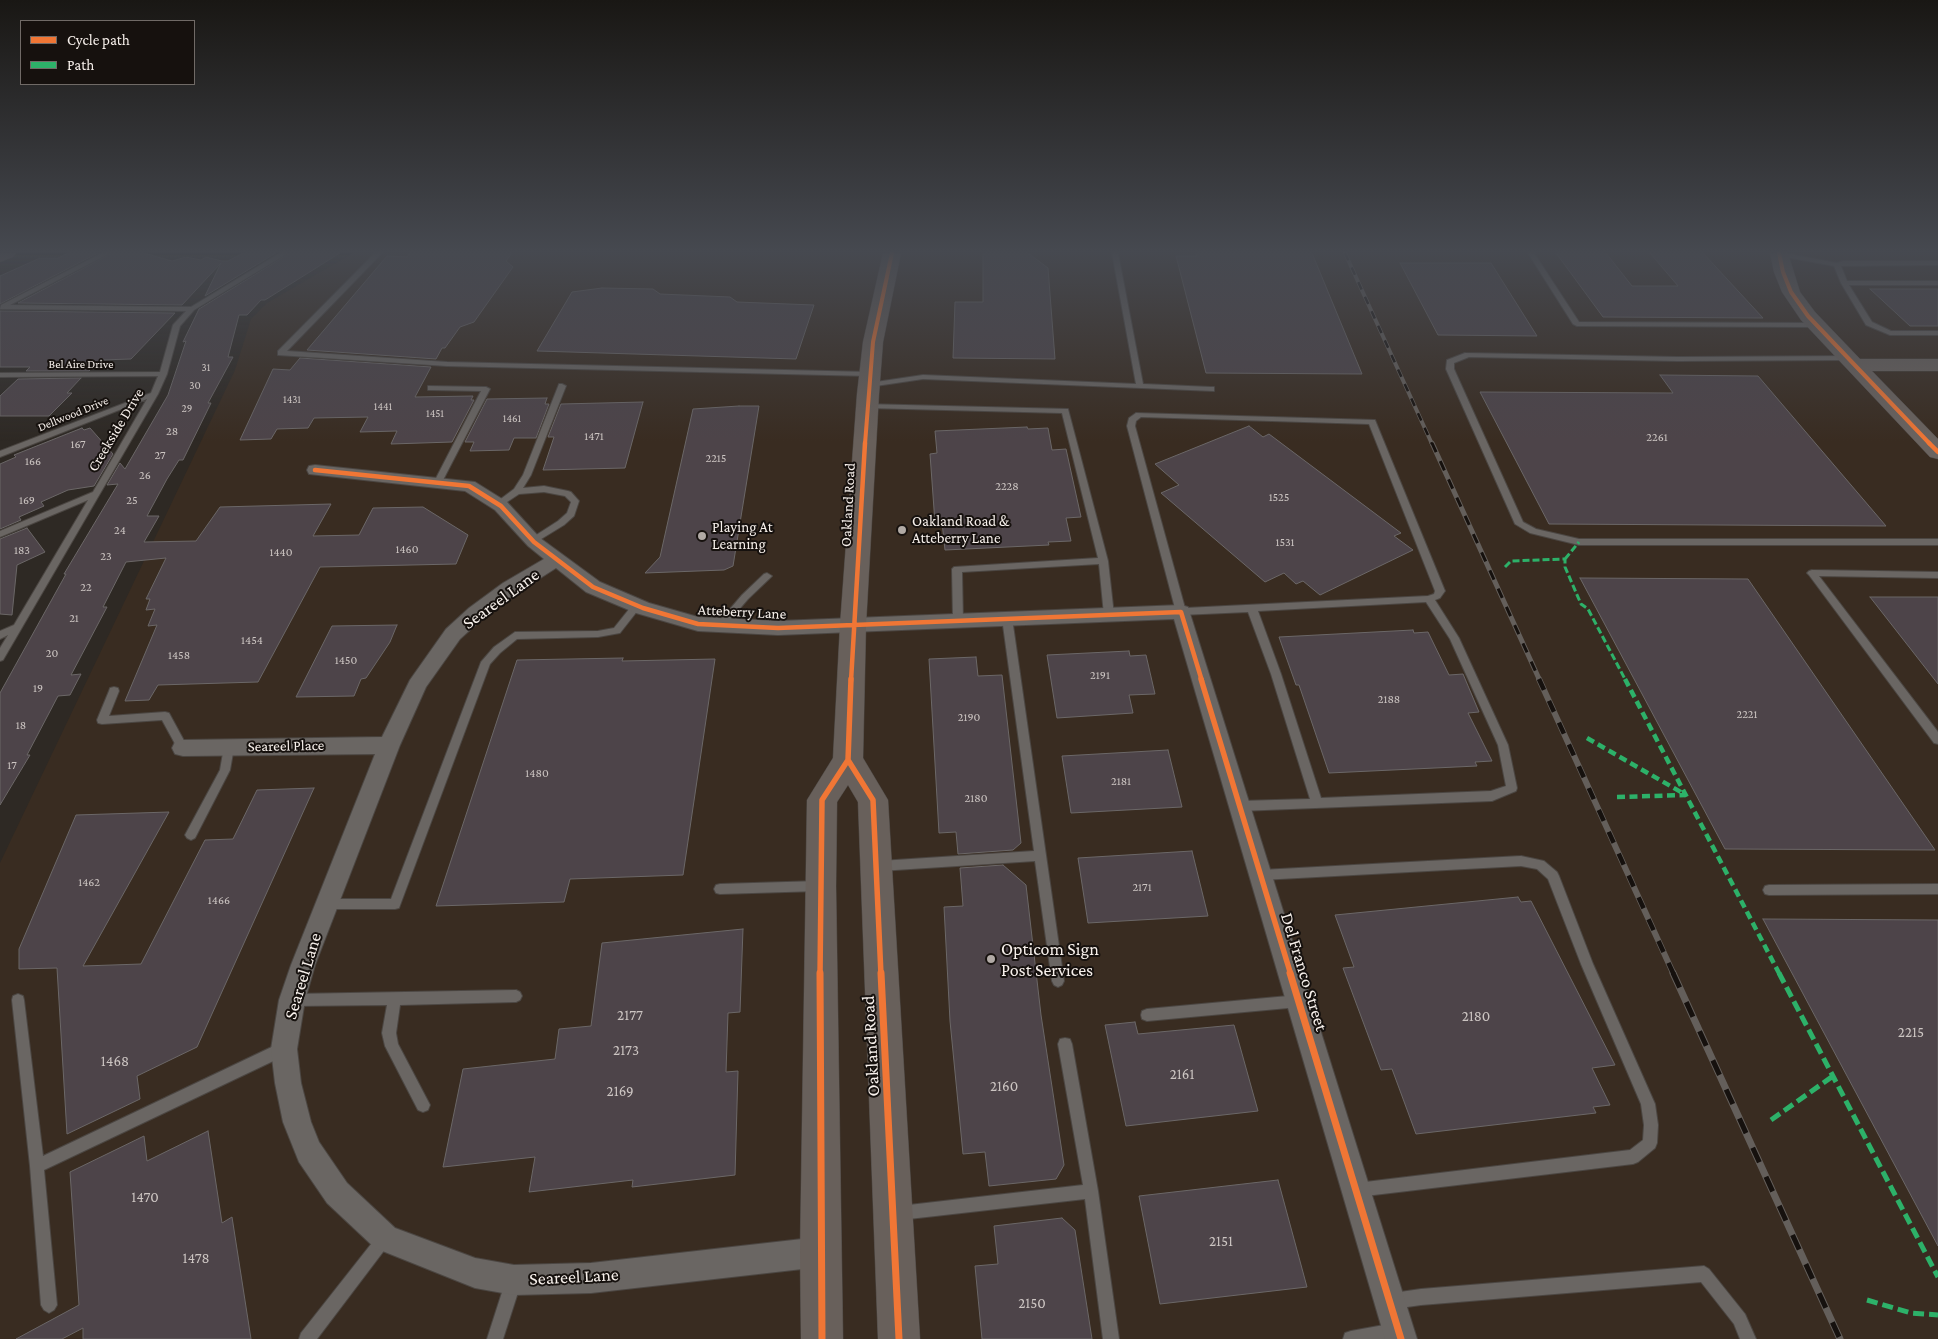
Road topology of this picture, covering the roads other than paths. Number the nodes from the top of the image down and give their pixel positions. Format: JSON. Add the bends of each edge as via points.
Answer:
{"nodes":[{"id":1,"x":186,"y":315,"type":"edge"},
{"id":2,"x":317,"y":315,"type":"edge"},
{"id":3,"x":879,"y":315,"type":"edge"},
{"id":4,"x":1127,"y":315,"type":"edge"},
{"id":5,"x":1571,"y":315,"type":"edge"},
{"id":6,"x":1809,"y":315,"type":"edge"},
{"id":7,"x":1864,"y":315,"type":"edge"},
{"id":8,"x":1816,"y":325,"type":"junction"},
{"id":9,"x":1938,"y":333,"type":"edge"},
{"id":10,"x":1851,"y":361,"type":"junction"},
{"id":11,"x":1938,"y":365,"type":"edge"},
{"id":12,"x":163,"y":374,"type":"junction"},
{"id":13,"x":0,"y":376,"type":"edge"},
{"id":14,"x":869,"y":380,"type":"junction"},
{"id":15,"x":562,"y":386,"type":"dead end"},
{"id":16,"x":1140,"y":386,"type":"junction"},
{"id":17,"x":431,"y":388,"type":"dead end"},
{"id":18,"x":1211,"y":389,"type":"dead end"},
{"id":19,"x":154,"y":394,"type":"junction"},
{"id":20,"x":867,"y":406,"type":"junction"},
{"id":21,"x":1938,"y":452,"type":"edge"},
{"id":22,"x":0,"y":454,"type":"edge"},
{"id":23,"x":315,"y":470,"type":"dead end"},
{"id":24,"x":438,"y":482,"type":"junction"},
{"id":25,"x":517,"y":491,"type":"junction"},
{"id":26,"x":94,"y":494,"type":"junction"},
{"id":27,"x":498,"y":504,"type":"junction"},
{"id":28,"x":0,"y":534,"type":"edge"},
{"id":29,"x":533,"y":541,"type":"junction"},
{"id":30,"x":1938,"y":542,"type":"edge"},
{"id":31,"x":556,"y":560,"type":"junction"},
{"id":32,"x":1103,"y":561,"type":"junction"},
{"id":33,"x":767,"y":576,"type":"dead end"},
{"id":34,"x":1938,"y":576,"type":"edge"},
{"id":35,"x":1429,"y":599,"type":"junction"},
{"id":36,"x":637,"y":605,"type":"junction"},
{"id":37,"x":1252,"y":609,"type":"junction"},
{"id":38,"x":1181,"y":612,"type":"junction"},
{"id":39,"x":1109,"y":615,"type":"junction"},
{"id":40,"x":1007,"y":618,"type":"junction"},
{"id":41,"x":958,"y":620,"type":"junction"},
{"id":42,"x":721,"y":625,"type":"junction"},
{"id":43,"x":853,"y":625,"type":"junction"},
{"id":44,"x":15,"y":628,"type":"junction"},
{"id":45,"x":0,"y":635,"type":"edge"},
{"id":46,"x":0,"y":657,"type":"edge"},
{"id":47,"x":114,"y":691,"type":"dead end"},
{"id":48,"x":1938,"y":740,"type":"edge"},
{"id":49,"x":389,"y":745,"type":"junction"},
{"id":50,"x":230,"y":747,"type":"junction"},
{"id":51,"x":183,"y":748,"type":"joint"},
{"id":52,"x":848,"y":760,"type":"junction"},
{"id":53,"x":1316,"y":802,"type":"junction"},
{"id":54,"x":1240,"y":806,"type":"junction"},
{"id":55,"x":191,"y":835,"type":"dead end"},
{"id":56,"x":1040,"y":856,"type":"junction"},
{"id":57,"x":876,"y":866,"type":"junction"},
{"id":58,"x":1260,"y":875,"type":"junction"},
{"id":59,"x":820,"y":886,"type":"junction"},
{"id":60,"x":720,"y":889,"type":"dead end"},
{"id":61,"x":1938,"y":889,"type":"edge"},
{"id":62,"x":1769,"y":890,"type":"dead end"},
{"id":63,"x":328,"y":904,"type":"junction"},
{"id":64,"x":1058,"y":981,"type":"dead end"},
{"id":65,"x":516,"y":996,"type":"dead end"},
{"id":66,"x":394,"y":999,"type":"junction"},
{"id":67,"x":18,"y":1000,"type":"dead end"},
{"id":68,"x":292,"y":1000,"type":"junction"},
{"id":69,"x":1299,"y":1001,"type":"junction"},
{"id":70,"x":1147,"y":1015,"type":"dead end"},
{"id":71,"x":1065,"y":1044,"type":"dead end"},
{"id":72,"x":284,"y":1049,"type":"junction"},
{"id":73,"x":423,"y":1105,"type":"dead end"},
{"id":74,"x":37,"y":1166,"type":"junction"},
{"id":75,"x":1356,"y":1190,"type":"junction"},
{"id":76,"x":1091,"y":1191,"type":"junction"},
{"id":77,"x":892,"y":1214,"type":"junction"},
{"id":78,"x":385,"y":1238,"type":"junction"},
{"id":79,"x":820,"y":1252,"type":"junction"},
{"id":80,"x":514,"y":1280,"type":"junction"},
{"id":81,"x":1390,"y":1302,"type":"junction"},
{"id":82,"x":49,"y":1305,"type":"dead end"},
{"id":83,"x":1399,"y":1335,"type":"edge"},
{"id":84,"x":307,"y":1339,"type":"edge"},
{"id":85,"x":494,"y":1339,"type":"edge"},
{"id":86,"x":822,"y":1339,"type":"edge"},
{"id":87,"x":899,"y":1339,"type":"edge"},
{"id":88,"x":1111,"y":1339,"type":"edge"},
{"id":89,"x":1351,"y":1339,"type":"edge"},
{"id":90,"x":1748,"y":1339,"type":"edge"}],
"edges":[{"from":1,"to":12,"type":"lane","name":"Creekside Drive","via":[[177,325]]},
{"from":2,"to":14,"type":"lane","via":[[280,353],[447,364]]},
{"from":3,"to":14,"type":"main road","name":"Oakland Road"},
{"from":4,"to":16,"type":"lane"},
{"from":5,"to":8,"type":"lane","via":[[1577,324]]},
{"from":6,"to":8,"type":"street"},
{"from":7,"to":9,"type":"lane","via":[[1869,323],[1890,333]]},
{"from":8,"to":10,"type":"street"},
{"from":10,"to":11,"type":"street"},
{"from":10,"to":21,"type":"street"},
{"from":10,"to":30,"type":"lane","via":[[1468,355],[1450,362],[1450,368],[1519,524],[1533,531],[1579,542]]},
{"from":12,"to":13,"type":"lane","name":"Bel Aire Drive"},
{"from":12,"to":19,"type":"lane","name":"Creekside Drive"},
{"from":14,"to":16,"type":"lane","via":[[924,377]]},
{"from":14,"to":20,"type":"main road","name":"Oakland Road"},
{"from":15,"to":25,"type":"lane","via":[[527,475]]},
{"from":16,"to":18,"type":"lane"},
{"from":17,"to":24,"type":"lane","via":[[486,389]]},
{"from":19,"to":22,"type":"lane","name":"Dellwood Drive"},
{"from":19,"to":26,"type":"lane","name":"Creekside Drive"},
{"from":20,"to":32,"type":"lane","via":[[1065,411]]},
{"from":20,"to":43,"type":"main road","name":"Oakland Road"},
{"from":23,"to":24,"type":"street","name":"Atteberry Lane"},
{"from":24,"to":27,"type":"street","name":"Atteberry Lane","via":[[469,486]]},
{"from":25,"to":27,"type":"lane"},
{"from":25,"to":29,"type":"lane","via":[[544,489],[568,494],[575,501],[571,514]]},
{"from":26,"to":28,"type":"lane"},
{"from":26,"to":44,"type":"lane","name":"Creekside Drive"},
{"from":27,"to":29,"type":"street","name":"Atteberry Lane"},
{"from":29,"to":31,"type":"street","name":"Atteberry Lane"},
{"from":31,"to":36,"type":"street","name":"Atteberry Lane","via":[[593,587]]},
{"from":31,"to":49,"type":"street","name":"Seareel Lane","via":[[510,588],[454,634],[417,685]]},
{"from":32,"to":39,"type":"lane"},
{"from":32,"to":41,"type":"lane","via":[[957,569]]},
{"from":33,"to":42,"type":"lane"},
{"from":34,"to":48,"type":"lane","via":[[1812,572]]},
{"from":35,"to":37,"type":"lane"},
{"from":35,"to":38,"type":"lane","via":[[1437,596],[1440,590],[1372,422],[1139,415],[1132,420],[1131,426]]},
{"from":35,"to":53,"type":"lane","via":[[1454,638],[1503,745],[1512,788],[1492,796]]},
{"from":36,"to":42,"type":"street","name":"Atteberry Lane","via":[[698,624]]},
{"from":36,"to":63,"type":"lane","via":[[616,631],[515,636],[497,650],[486,662],[395,904]]},
{"from":37,"to":38,"type":"lane"},
{"from":37,"to":53,"type":"lane"},
{"from":38,"to":39,"type":"street","name":"Atteberry Lane"},
{"from":38,"to":54,"type":"street","name":"Del Franco Street"},
{"from":39,"to":40,"type":"street","name":"Atteberry Lane"},
{"from":40,"to":41,"type":"street","name":"Atteberry Lane"},
{"from":40,"to":56,"type":"lane"},
{"from":41,"to":43,"type":"street","name":"Atteberry Lane"},
{"from":42,"to":43,"type":"street","name":"Atteberry Lane","via":[[778,628]]},
{"from":43,"to":52,"type":"main road","name":"Oakland Road"},
{"from":44,"to":45,"type":"lane"},
{"from":44,"to":46,"type":"lane","name":"Creekside Drive"},
{"from":47,"to":51,"type":"lane","via":[[102,720],[166,716]]},
{"from":49,"to":50,"type":"street","name":"Seareel Place"},
{"from":49,"to":63,"type":"street","name":"Seareel Lane"},
{"from":50,"to":51,"type":"street","name":"Seareel Place"},
{"from":50,"to":55,"type":"lane","via":[[225,770]]},
{"from":52,"to":57,"type":"main road","name":"Oakland Road","via":[[873,800]]},
{"from":52,"to":59,"type":"main road","via":[[822,800]]},
{"from":53,"to":54,"type":"lane"},
{"from":54,"to":58,"type":"street","name":"Del Franco Street"},
{"from":56,"to":57,"type":"lane"},
{"from":56,"to":64,"type":"lane"},
{"from":57,"to":77,"type":"main road","name":"Oakland Road"},
{"from":58,"to":69,"type":"street","name":"Del Franco Street"},
{"from":58,"to":75,"type":"lane","via":[[1521,861],[1540,865],[1553,876],[1648,1104],[1650,1143],[1634,1157]]},
{"from":59,"to":60,"type":"lane"},
{"from":59,"to":79,"type":"main road"},
{"from":61,"to":62,"type":"lane"},
{"from":63,"to":68,"type":"street","name":"Seareel Lane"},
{"from":65,"to":66,"type":"lane"},
{"from":66,"to":68,"type":"lane"},
{"from":66,"to":73,"type":"lane","via":[[389,1033],[392,1046]]},
{"from":67,"to":74,"type":"lane"},
{"from":68,"to":72,"type":"street","name":"Seareel Lane"},
{"from":69,"to":70,"type":"lane"},
{"from":69,"to":75,"type":"street","name":"Del Franco Street"},
{"from":71,"to":76,"type":"lane"},
{"from":72,"to":74,"type":"lane"},
{"from":72,"to":78,"type":"street","name":"Seareel Lane","via":[[294,1112],[309,1152],[337,1193]]},
{"from":74,"to":82,"type":"lane"},
{"from":75,"to":81,"type":"street","name":"Del Franco Street"},
{"from":76,"to":77,"type":"lane"},
{"from":76,"to":88,"type":"lane"},
{"from":77,"to":87,"type":"main road","name":"Oakland Road"},
{"from":78,"to":80,"type":"street","name":"Seareel Lane","via":[[475,1273]]},
{"from":78,"to":84,"type":"lane"},
{"from":79,"to":80,"type":"street","name":"Seareel Lane","via":[[591,1278]]},
{"from":79,"to":86,"type":"main road"},
{"from":80,"to":85,"type":"lane"},
{"from":81,"to":83,"type":"street","name":"Del Franco Street"},
{"from":81,"to":90,"type":"lane","via":[[1704,1274],[1740,1319]]},
{"from":83,"to":89,"type":"lane"}]}
